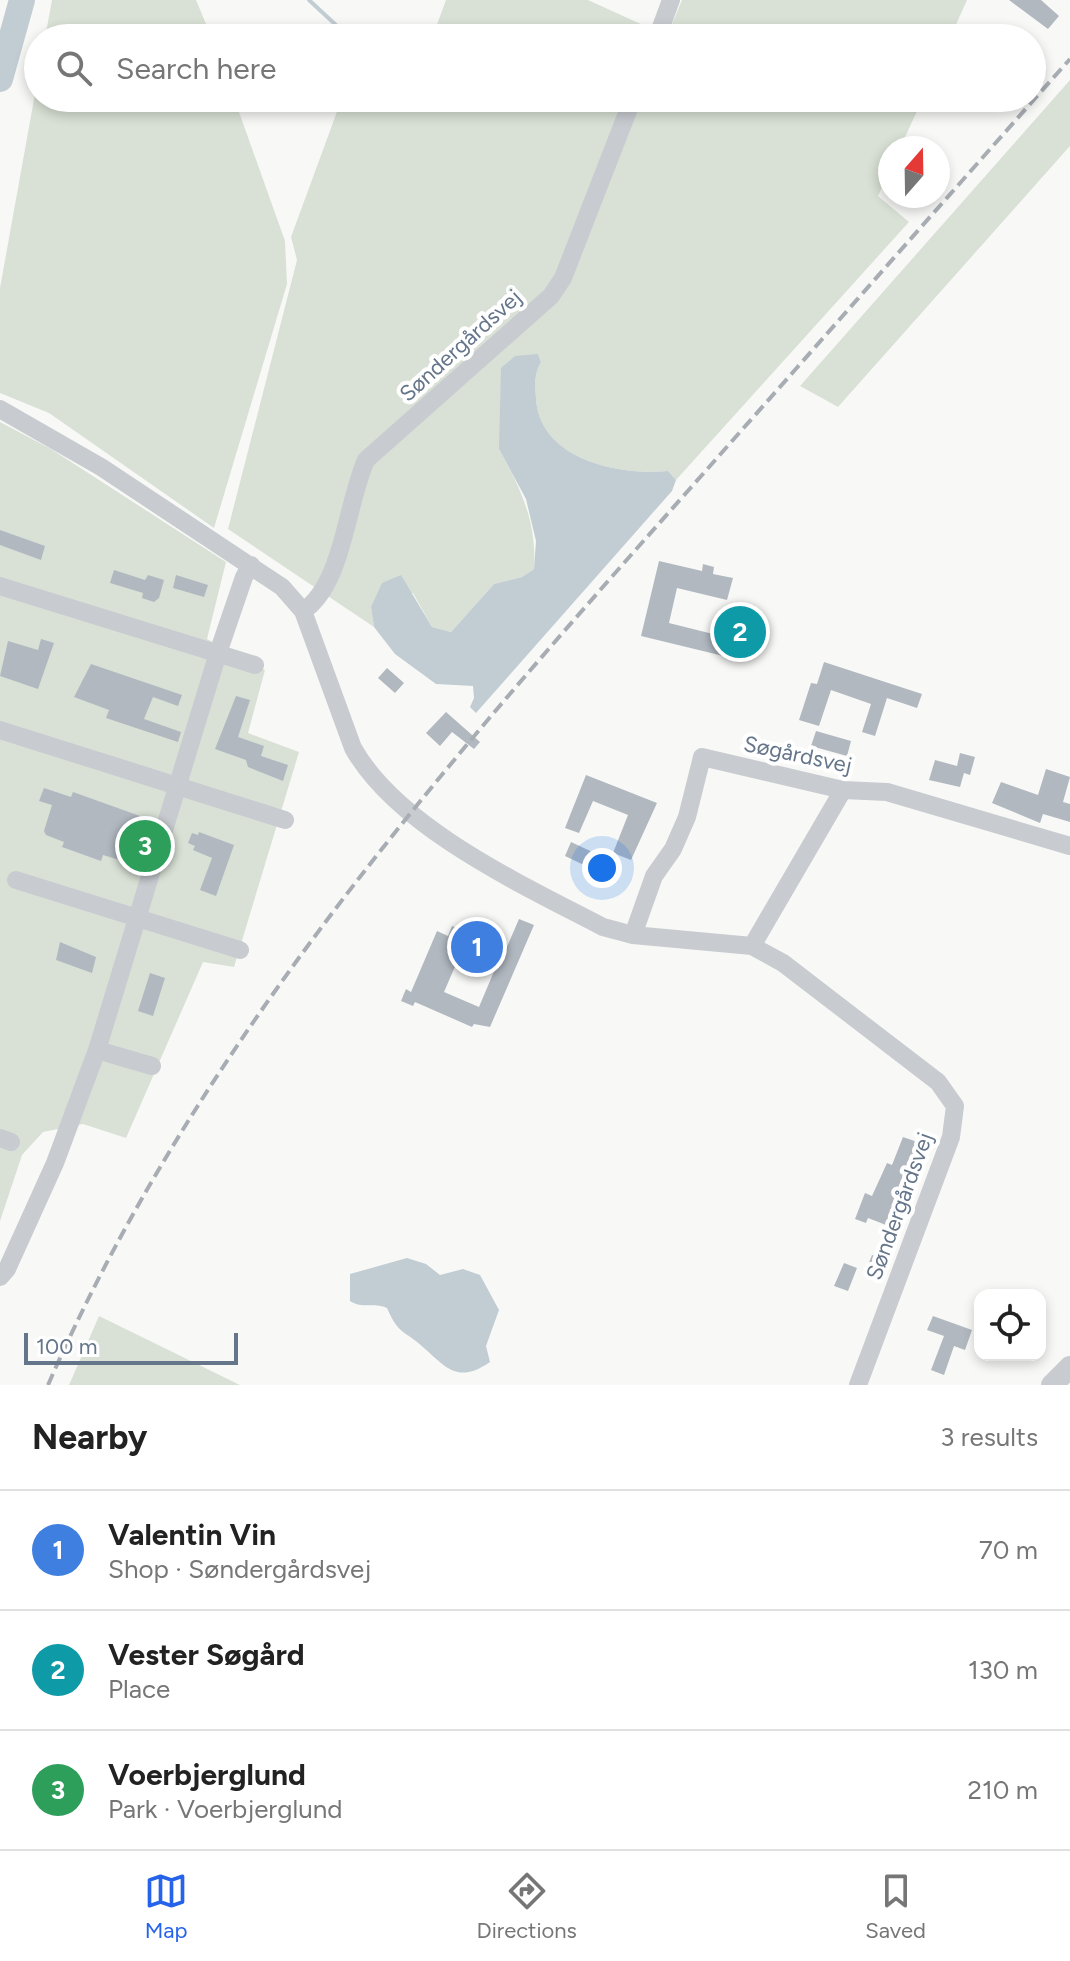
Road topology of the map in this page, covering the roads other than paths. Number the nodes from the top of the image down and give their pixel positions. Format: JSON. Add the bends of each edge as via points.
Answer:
{"nodes":[{"id":1,"x":671,"y":0,"type":"edge"},
{"id":2,"x":662,"y":24,"type":"edge"},
{"id":3,"x":628,"y":112,"type":"edge"},
{"id":4,"x":0,"y":409,"type":"edge"},
{"id":5,"x":251,"y":565,"type":"junction"},
{"id":6,"x":0,"y":586,"type":"edge"},
{"id":7,"x":303,"y":611,"type":"junction"},
{"id":8,"x":218,"y":653,"type":"junction"},
{"id":9,"x":255,"y":665,"type":"dead end"},
{"id":10,"x":0,"y":730,"type":"edge"},
{"id":11,"x":177,"y":787,"type":"junction"},
{"id":12,"x":843,"y":790,"type":"junction"},
{"id":13,"x":285,"y":820,"type":"dead end"},
{"id":14,"x":1070,"y":846,"type":"edge"},
{"id":15,"x":16,"y":880,"type":"dead end"},
{"id":16,"x":137,"y":917,"type":"junction"},
{"id":17,"x":633,"y":935,"type":"junction"},
{"id":18,"x":752,"y":946,"type":"junction"},
{"id":19,"x":240,"y":950,"type":"dead end"},
{"id":20,"x":97,"y":1050,"type":"junction"},
{"id":21,"x":152,"y":1066,"type":"dead end"},
{"id":22,"x":0,"y":1277,"type":"edge"},
{"id":23,"x":1070,"y":1367,"type":"edge"},
{"id":24,"x":858,"y":1385,"type":"edge"},
{"id":25,"x":1052,"y":1385,"type":"edge"}],
"edges":[{"from":1,"to":2,"type":"street"},
{"from":3,"to":7,"type":"street","name":"Søndergårdsvej","via":[[563,278],[535,311],[366,460],[353,489],[333,575],[326,590]]},
{"from":4,"to":5,"type":"street","name":"Søndergårdsvej","via":[[101,467]]},
{"from":5,"to":7,"type":"street","name":"Søndergårdsvej","via":[[282,587]]},
{"from":5,"to":8,"type":"street"},
{"from":6,"to":8,"type":"street"},
{"from":7,"to":17,"type":"street","name":"Søndergårdsvej","via":[[353,748],[385,791],[435,832],[603,927]]},
{"from":8,"to":9,"type":"street"},
{"from":8,"to":11,"type":"street"},
{"from":10,"to":11,"type":"street"},
{"from":11,"to":13,"type":"street"},
{"from":11,"to":16,"type":"street"},
{"from":12,"to":14,"type":"street","name":"Søgårdsvej","via":[[887,792]]},
{"from":12,"to":17,"type":"street","name":"Søgårdsvej","via":[[702,757],[687,817],[654,876]]},
{"from":12,"to":18,"type":"street"},
{"from":15,"to":16,"type":"street"},
{"from":16,"to":19,"type":"street"},
{"from":16,"to":20,"type":"street"},
{"from":17,"to":18,"type":"street","name":"Søndergårdsvej"},
{"from":18,"to":24,"type":"street","name":"Søndergårdsvej","via":[[783,963],[911,1060],[938,1082],[955,1106],[951,1137]]},
{"from":20,"to":21,"type":"street"},
{"from":20,"to":22,"type":"street","via":[[55,1163]]},
{"from":23,"to":25,"type":"street"}]}
